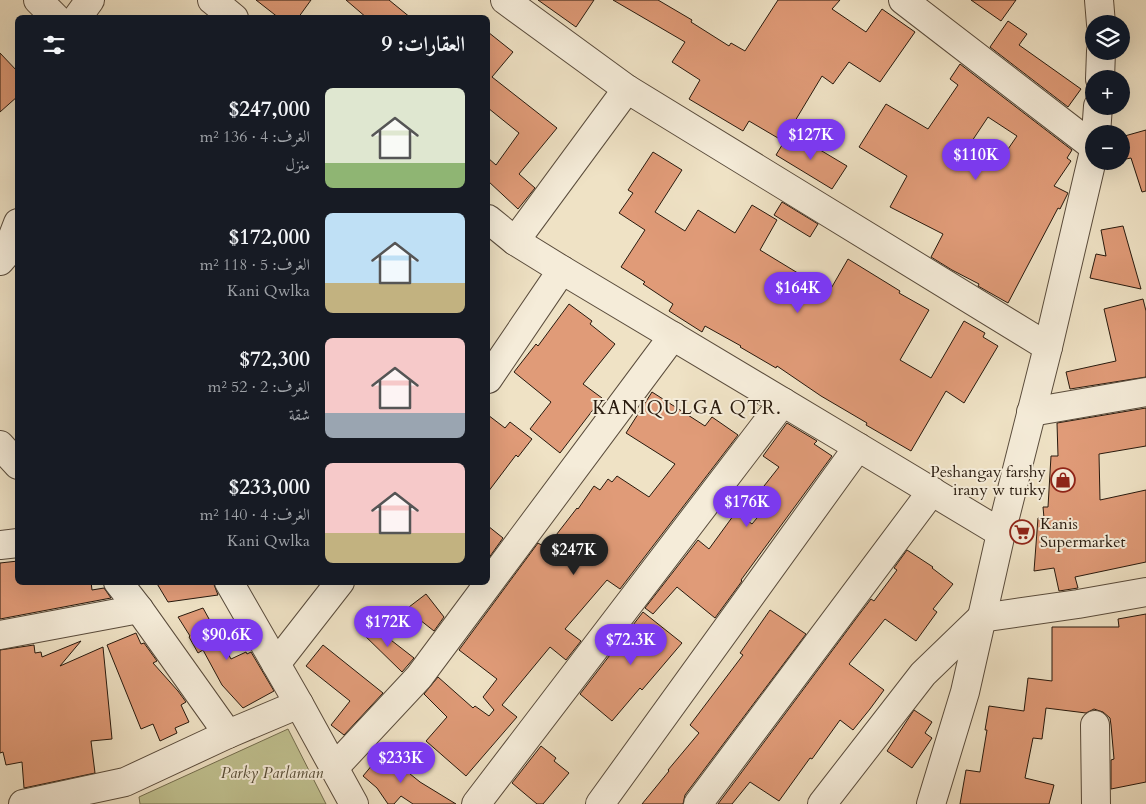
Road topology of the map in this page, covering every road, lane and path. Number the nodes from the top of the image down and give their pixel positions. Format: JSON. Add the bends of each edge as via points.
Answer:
{"nodes":[{"id":1,"x":38,"y":0,"type":"edge"},
{"id":2,"x":90,"y":0,"type":"edge"},
{"id":3,"x":212,"y":0,"type":"edge"},
{"id":4,"x":505,"y":0,"type":"edge"},
{"id":5,"x":903,"y":0,"type":"edge"},
{"id":6,"x":1099,"y":0,"type":"edge"},
{"id":7,"x":53,"y":15,"type":"edge"},
{"id":8,"x":79,"y":15,"type":"edge"},
{"id":9,"x":230,"y":15,"type":"edge"},
{"id":10,"x":1100,"y":15,"type":"edge"},
{"id":11,"x":628,"y":89,"type":"junction"},
{"id":12,"x":1085,"y":142,"type":"edge"},
{"id":13,"x":1089,"y":170,"type":"edge"},
{"id":14,"x":490,"y":221,"type":"edge"},
{"id":15,"x":15,"y":232,"type":"edge"},
{"id":16,"x":515,"y":241,"type":"junction"},
{"id":17,"x":6,"y":259,"type":"edge"},
{"id":18,"x":562,"y":270,"type":"junction"},
{"id":19,"x":673,"y":336,"type":"junction"},
{"id":20,"x":1048,"y":348,"type":"junction"},
{"id":21,"x":490,"y":376,"type":"edge"},
{"id":22,"x":1146,"y":392,"type":"edge"},
{"id":23,"x":783,"y":402,"type":"junction"},
{"id":24,"x":1031,"y":412,"type":"junction"},
{"id":25,"x":0,"y":445,"type":"edge"},
{"id":26,"x":858,"y":447,"type":"junction"},
{"id":27,"x":15,"y":462,"type":"edge"},
{"id":28,"x":932,"y":491,"type":"junction"},
{"id":29,"x":1001,"y":533,"type":"junction"},
{"id":30,"x":15,"y":543,"type":"edge"},
{"id":31,"x":0,"y":545,"type":"edge"},
{"id":32,"x":490,"y":582,"type":"edge"},
{"id":33,"x":120,"y":585,"type":"edge"},
{"id":34,"x":231,"y":585,"type":"edge"},
{"id":35,"x":338,"y":585,"type":"edge"},
{"id":36,"x":488,"y":585,"type":"edge"},
{"id":37,"x":1146,"y":592,"type":"edge"},
{"id":38,"x":139,"y":609,"type":"junction"},
{"id":39,"x":981,"y":618,"type":"junction"},
{"id":40,"x":0,"y":635,"type":"edge"},
{"id":41,"x":276,"y":664,"type":"junction"},
{"id":42,"x":299,"y":704,"type":"junction"},
{"id":43,"x":1095,"y":726,"type":"dead end"},
{"id":44,"x":228,"y":734,"type":"junction"},
{"id":45,"x":334,"y":768,"type":"junction"},
{"id":46,"x":128,"y":793,"type":"edge"},
{"id":47,"x":23,"y":804,"type":"edge"},
{"id":48,"x":354,"y":804,"type":"edge"},
{"id":49,"x":476,"y":804,"type":"edge"},
{"id":50,"x":600,"y":804,"type":"edge"},
{"id":51,"x":698,"y":804,"type":"edge"},
{"id":52,"x":822,"y":804,"type":"edge"},
{"id":53,"x":931,"y":804,"type":"edge"},
{"id":54,"x":1096,"y":804,"type":"edge"}],
"edges":[{"from":1,"to":7,"type":"street"},
{"from":2,"to":8,"type":"street"},
{"from":3,"to":9,"type":"street"},
{"from":4,"to":11,"type":"street"},
{"from":5,"to":12,"type":"street"},
{"from":6,"to":10,"type":"street"},
{"from":11,"to":16,"type":"street"},
{"from":11,"to":20,"type":"street"},
{"from":13,"to":20,"type":"street"},
{"from":14,"to":16,"type":"street"},
{"from":15,"to":17,"type":"street"},
{"from":16,"to":18,"type":"street"},
{"from":18,"to":19,"type":"street"},
{"from":18,"to":21,"type":"street"},
{"from":19,"to":23,"type":"street"},
{"from":19,"to":32,"type":"street"},
{"from":20,"to":24,"type":"street"},
{"from":22,"to":24,"type":"street"},
{"from":23,"to":26,"type":"street"},
{"from":23,"to":49,"type":"street"},
{"from":24,"to":29,"type":"street"},
{"from":25,"to":27,"type":"street"},
{"from":26,"to":28,"type":"street"},
{"from":26,"to":50,"type":"street"},
{"from":28,"to":29,"type":"street"},
{"from":28,"to":51,"type":"street"},
{"from":29,"to":39,"type":"street"},
{"from":30,"to":31,"type":"street"},
{"from":33,"to":38,"type":"street"},
{"from":34,"to":41,"type":"street"},
{"from":35,"to":41,"type":"street"},
{"from":36,"to":45,"type":"street","via":[[419,678]]},
{"from":37,"to":39,"type":"street"},
{"from":38,"to":40,"type":"street"},
{"from":38,"to":44,"type":"street"},
{"from":39,"to":52,"type":"street","via":[[923,674]]},
{"from":39,"to":53,"type":"street","via":[[965,692]]},
{"from":41,"to":42,"type":"street"},
{"from":42,"to":44,"type":"street"},
{"from":42,"to":45,"type":"street"},
{"from":43,"to":54,"type":"street"},
{"from":44,"to":46,"type":"street"},
{"from":45,"to":48,"type":"street"},
{"from":46,"to":47,"type":"street"}]}
